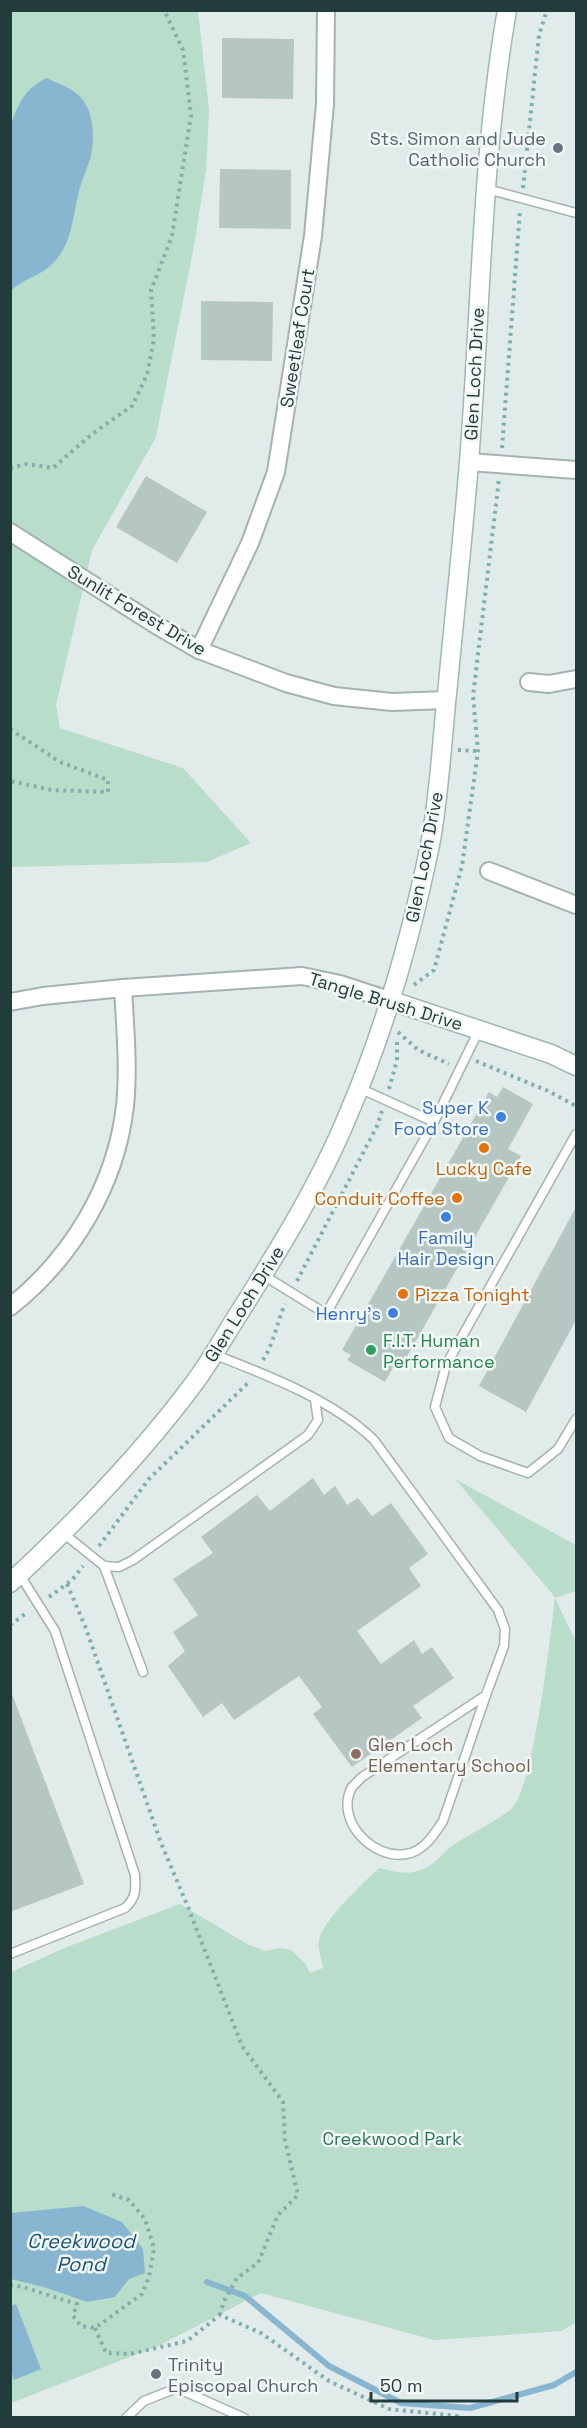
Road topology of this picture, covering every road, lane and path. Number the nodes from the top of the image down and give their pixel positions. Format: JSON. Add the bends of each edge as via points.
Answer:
{"nodes":[{"id":1,"x":164,"y":10,"type":"edge"},
{"id":2,"x":326,"y":10,"type":"edge"},
{"id":3,"x":507,"y":10,"type":"edge"},
{"id":4,"x":546,"y":10,"type":"edge"},
{"id":5,"x":486,"y":188,"type":"junction"},
{"id":6,"x":521,"y":198,"type":"junction"},
{"id":7,"x":576,"y":213,"type":"edge"},
{"id":8,"x":469,"y":462,"type":"junction"},
{"id":9,"x":501,"y":465,"type":"junction"},
{"id":10,"x":10,"y":468,"type":"edge"},
{"id":11,"x":576,"y":470,"type":"edge"},
{"id":12,"x":10,"y":532,"type":"edge"},
{"id":13,"x":199,"y":650,"type":"junction"},
{"id":14,"x":576,"y":679,"type":"edge"},
{"id":15,"x":529,"y":682,"type":"dead end"},
{"id":16,"x":446,"y":700,"type":"junction"},
{"id":17,"x":10,"y":729,"type":"edge"},
{"id":18,"x":10,"y":781,"type":"edge"},
{"id":19,"x":489,"y":870,"type":"dead end"},
{"id":20,"x":576,"y":905,"type":"edge"},
{"id":21,"x":123,"y":987,"type":"junction"},
{"id":22,"x":10,"y":1002,"type":"edge"},
{"id":23,"x":397,"y":1003,"type":"junction"},
{"id":24,"x":479,"y":1030,"type":"junction"},
{"id":25,"x":466,"y":1060,"type":"junction"},
{"id":26,"x":576,"y":1066,"type":"edge"},
{"id":27,"x":359,"y":1088,"type":"junction"},
{"id":28,"x":576,"y":1106,"type":"edge"},
{"id":29,"x":434,"y":1122,"type":"junction"},
{"id":30,"x":576,"y":1134,"type":"edge"},
{"id":31,"x":263,"y":1275,"type":"junction"},
{"id":32,"x":10,"y":1307,"type":"edge"},
{"id":33,"x":213,"y":1354,"type":"junction"},
{"id":34,"x":315,"y":1400,"type":"junction"},
{"id":35,"x":576,"y":1419,"type":"edge"},
{"id":36,"x":63,"y":1533,"type":"junction"},
{"id":37,"x":104,"y":1566,"type":"junction"},
{"id":38,"x":15,"y":1579,"type":"edge"},
{"id":39,"x":67,"y":1584,"type":"dead end"},
{"id":40,"x":142,"y":1672,"type":"dead end"},
{"id":41,"x":486,"y":1695,"type":"junction"},
{"id":42,"x":10,"y":1954,"type":"edge"},
{"id":43,"x":111,"y":2194,"type":"dead end"},
{"id":44,"x":10,"y":2286,"type":"edge"},
{"id":45,"x":220,"y":2315,"type":"junction"},
{"id":46,"x":95,"y":2328,"type":"junction"},
{"id":47,"x":128,"y":2415,"type":"edge"},
{"id":48,"x":139,"y":2418,"type":"edge"},
{"id":49,"x":244,"y":2418,"type":"edge"},
{"id":50,"x":459,"y":2418,"type":"edge"}],
"edges":[{"from":1,"to":10,"type":"path","via":[[183,50],[191,115],[172,236],[151,290],[154,339],[147,375],[132,406],[53,468],[27,464]]},
{"from":2,"to":13,"type":"street","name":"Sweetleaf Court","via":[[325,104],[313,236],[276,472],[250,543]]},
{"from":3,"to":5,"type":"street","name":"Glen Loch Drive"},
{"from":4,"to":6,"type":"path","via":[[538,35]]},
{"from":5,"to":6,"type":"lane"},
{"from":5,"to":8,"type":"street","name":"Glen Loch Drive"},
{"from":6,"to":7,"type":"lane"},
{"from":6,"to":9,"type":"path"},
{"from":8,"to":9,"type":"street"},
{"from":8,"to":16,"type":"street","name":"Glen Loch Drive"},
{"from":9,"to":11,"type":"street"},
{"from":9,"to":23,"type":"path","via":[[473,696],[478,751],[462,866],[434,970]]},
{"from":12,"to":13,"type":"street","name":"Sunlit Forest Drive"},
{"from":13,"to":16,"type":"street","name":"Sunlit Forest Drive","via":[[286,683],[334,696],[392,702]]},
{"from":14,"to":15,"type":"street","via":[[549,684]]},
{"from":16,"to":23,"type":"street","name":"Glen Loch Drive","via":[[431,839]]},
{"from":17,"to":18,"type":"path","via":[[60,762],[108,780],[108,792],[52,790]]},
{"from":19,"to":20,"type":"street"},
{"from":21,"to":22,"type":"street","name":"Tangle Brush Drive"},
{"from":21,"to":23,"type":"street","name":"Tangle Brush Drive","via":[[302,976]]},
{"from":21,"to":32,"type":"street","via":[[127,1061],[125,1107],[116,1153],[97,1202],[77,1236],[52,1269]]},
{"from":23,"to":24,"type":"street","name":"Tangle Brush Drive"},
{"from":23,"to":25,"type":"path","via":[[397,1031],[418,1050],[452,1066]]},
{"from":23,"to":27,"type":"street","name":"Glen Loch Drive"},
{"from":24,"to":25,"type":"lane"},
{"from":24,"to":26,"type":"street","name":"Tangle Brush Drive"},
{"from":25,"to":28,"type":"path","via":[[548,1091]]},
{"from":25,"to":29,"type":"lane"},
{"from":27,"to":29,"type":"lane"},
{"from":27,"to":31,"type":"street","name":"Glen Loch Drive","via":[[332,1151]]},
{"from":29,"to":31,"type":"lane","via":[[326,1314]]},
{"from":30,"to":35,"type":"lane","via":[[446,1365],[435,1407],[448,1438],[480,1456],[528,1473],[558,1449]]},
{"from":31,"to":33,"type":"street","name":"Glen Loch Drive"},
{"from":33,"to":34,"type":"lane"},
{"from":33,"to":36,"type":"street","name":"Glen Loch Drive","via":[[196,1381],[118,1476]]},
{"from":34,"to":37,"type":"lane","via":[[316,1427],[296,1446],[133,1560],[119,1567]]},
{"from":34,"to":41,"type":"lane","via":[[355,1422],[374,1440],[498,1610],[505,1629],[504,1646]]},
{"from":36,"to":37,"type":"lane"},
{"from":36,"to":38,"type":"street","name":"Glen Loch Drive"},
{"from":37,"to":40,"type":"lane"},
{"from":38,"to":42,"type":"lane","via":[[55,1631],[135,1875],[136,1891],[125,1908]]},
{"from":39,"to":45,"type":"path","via":[[161,1843],[242,2046],[282,2102],[285,2140],[298,2195],[278,2215],[258,2263],[237,2278]]},
{"from":41,"to":41,"type":"lane","via":[[362,1777],[352,1788],[349,1807],[354,1828],[368,1844],[405,1855],[433,1837]]},
{"from":43,"to":46,"type":"path","via":[[129,2200],[145,2219],[154,2248],[142,2294]]},
{"from":44,"to":46,"type":"path","via":[[76,2304],[73,2316],[81,2326]]},
{"from":45,"to":46,"type":"path","via":[[187,2341],[130,2354],[106,2353]]},
{"from":45,"to":50,"type":"path","via":[[261,2333],[329,2381],[389,2409]]},
{"from":47,"to":48,"type":"lane"},
{"from":47,"to":49,"type":"lane","via":[[144,2401],[177,2388]]}]}
